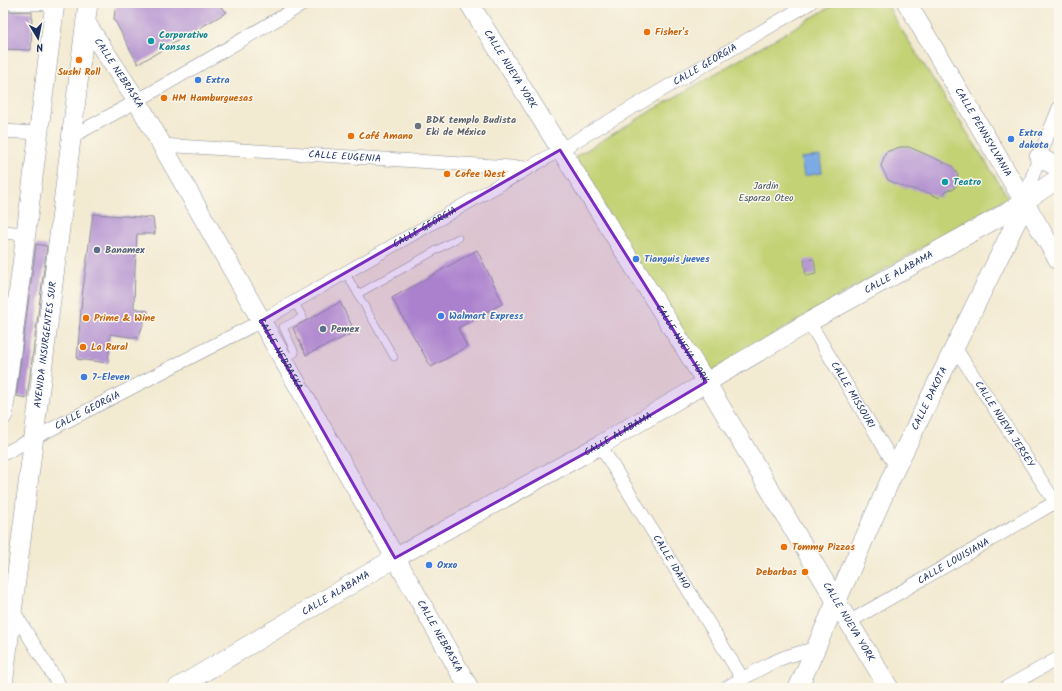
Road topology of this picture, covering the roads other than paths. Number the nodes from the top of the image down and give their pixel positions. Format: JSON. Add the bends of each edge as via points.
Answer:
{"nodes":[{"id":1,"x":3,"y":3,"type":"edge"},
{"id":2,"x":88,"y":3,"type":"edge"},
{"id":3,"x":305,"y":3,"type":"edge"},
{"id":4,"x":469,"y":3,"type":"edge"},
{"id":5,"x":810,"y":3,"type":"edge"},
{"id":6,"x":907,"y":3,"type":"edge"},
{"id":7,"x":55,"y":4,"type":"edge"},
{"id":8,"x":86,"y":23,"type":"junction"},
{"id":9,"x":137,"y":101,"type":"junction"},
{"id":10,"x":1059,"y":108,"type":"edge"},
{"id":11,"x":3,"y":131,"type":"edge"},
{"id":12,"x":38,"y":133,"type":"junction"},
{"id":13,"x":71,"y":137,"type":"junction"},
{"id":14,"x":162,"y":145,"type":"junction"},
{"id":15,"x":560,"y":150,"type":"junction"},
{"id":16,"x":1039,"y":157,"type":"junction"},
{"id":17,"x":528,"y":168,"type":"junction"},
{"id":18,"x":1059,"y":168,"type":"edge"},
{"id":19,"x":1059,"y":178,"type":"edge"},
{"id":20,"x":1024,"y":201,"type":"junction"},
{"id":21,"x":3,"y":232,"type":"edge"},
{"id":22,"x":26,"y":234,"type":"junction"},
{"id":23,"x":458,"y":238,"type":"dead end"},
{"id":24,"x":1059,"y":261,"type":"edge"},
{"id":25,"x":345,"y":272,"type":"junction"},
{"id":26,"x":358,"y":294,"type":"junction"},
{"id":27,"x":294,"y":302,"type":"junction"},
{"id":28,"x":9,"y":315,"type":"edge"},
{"id":29,"x":261,"y":321,"type":"junction"},
{"id":30,"x":809,"y":322,"type":"junction"},
{"id":31,"x":954,"y":346,"type":"junction"},
{"id":32,"x":394,"y":357,"type":"dead end"},
{"id":33,"x":284,"y":360,"type":"junction"},
{"id":34,"x":706,"y":382,"type":"junction"},
{"id":35,"x":3,"y":415,"type":"edge"},
{"id":36,"x":33,"y":439,"type":"junction"},
{"id":37,"x":600,"y":445,"type":"junction"},
{"id":38,"x":3,"y":454,"type":"edge"},
{"id":39,"x":896,"y":467,"type":"junction"},
{"id":40,"x":1057,"y":501,"type":"edge"},
{"id":41,"x":395,"y":558,"type":"junction"},
{"id":42,"x":836,"y":601,"type":"junction"},
{"id":43,"x":12,"y":609,"type":"junction"},
{"id":44,"x":849,"y":622,"type":"junction"},
{"id":45,"x":816,"y":648,"type":"junction"},
{"id":46,"x":1059,"y":658,"type":"edge"},
{"id":47,"x":742,"y":678,"type":"junction"},
{"id":48,"x":3,"y":685,"type":"edge"},
{"id":49,"x":465,"y":687,"type":"edge"},
{"id":50,"x":61,"y":688,"type":"edge"},
{"id":51,"x":177,"y":688,"type":"edge"},
{"id":52,"x":726,"y":688,"type":"edge"},
{"id":53,"x":798,"y":688,"type":"edge"},
{"id":54,"x":889,"y":688,"type":"edge"},
{"id":55,"x":1005,"y":688,"type":"edge"}],
"edges":[{"from":1,"to":7,"type":"street"},
{"from":2,"to":8,"type":"street","name":"AVENIDA INSURGENTES SUR"},
{"from":3,"to":9,"type":"street"},
{"from":4,"to":15,"type":"street","name":"CALLE NUEVA YORK"},
{"from":5,"to":15,"type":"street","name":"CALLE GEORGIA"},
{"from":6,"to":20,"type":"street","name":"CALLE PENNSYLVANIA"},
{"from":7,"to":12,"type":"street"},
{"from":8,"to":9,"type":"street","name":"CALLE NEBRASKA"},
{"from":8,"to":13,"type":"street","name":"AVENIDA INSURGENTES SUR"},
{"from":9,"to":13,"type":"street"},
{"from":9,"to":14,"type":"street","name":"CALLE NEBRASKA"},
{"from":10,"to":16,"type":"street","name":"CALLE DAKOTA"},
{"from":11,"to":12,"type":"street"},
{"from":12,"to":22,"type":"street"},
{"from":13,"to":36,"type":"street","name":"AVENIDA INSURGENTES SUR"},
{"from":14,"to":17,"type":"street","name":"CALLE EUGENIA"},
{"from":14,"to":29,"type":"street","name":"CALLE NEBRASKA"},
{"from":15,"to":17,"type":"street","name":"CALLE GEORGIA"},
{"from":15,"to":34,"type":"street","name":"CALLE NUEVA YORK"},
{"from":16,"to":18,"type":"street"},
{"from":16,"to":20,"type":"street","name":"CALLE DAKOTA"},
{"from":17,"to":25,"type":"street","name":"CALLE GEORGIA"},
{"from":19,"to":20,"type":"street","name":"CALLE ALABAMA"},
{"from":20,"to":24,"type":"street","name":"CALLE PENNSYLVANIA"},
{"from":20,"to":30,"type":"street","name":"CALLE ALABAMA"},
{"from":20,"to":31,"type":"street","name":"CALLE DAKOTA"},
{"from":21,"to":22,"type":"street"},
{"from":22,"to":28,"type":"street"},
{"from":23,"to":26,"type":"lane"},
{"from":25,"to":26,"type":"lane"},
{"from":25,"to":27,"type":"street","name":"CALLE GEORGIA"},
{"from":26,"to":32,"type":"lane"},
{"from":27,"to":29,"type":"street","name":"CALLE GEORGIA"},
{"from":27,"to":33,"type":"lane","via":[[303,317],[283,327],[295,353]]},
{"from":28,"to":35,"type":"street"},
{"from":29,"to":33,"type":"street","name":"CALLE NEBRASKA"},
{"from":29,"to":36,"type":"street","name":"CALLE GEORGIA"},
{"from":30,"to":34,"type":"street","name":"CALLE ALABAMA"},
{"from":30,"to":39,"type":"street","name":"CALLE MISSOURI"},
{"from":31,"to":39,"type":"street","name":"CALLE DAKOTA"},
{"from":31,"to":40,"type":"street","name":"CALLE NUEVA JERSEY"},
{"from":33,"to":41,"type":"street","name":"CALLE NEBRASKA"},
{"from":34,"to":37,"type":"street","name":"CALLE ALABAMA"},
{"from":34,"to":42,"type":"street","name":"CALLE NUEVA YORK"},
{"from":36,"to":38,"type":"street","name":"CALLE GEORGIA"},
{"from":36,"to":43,"type":"street","name":"AVENIDA INSURGENTES SUR"},
{"from":37,"to":41,"type":"street","name":"CALLE ALABAMA"},
{"from":37,"to":47,"type":"street","name":"CALLE IDAHO"},
{"from":39,"to":42,"type":"street","name":"CALLE DAKOTA"},
{"from":40,"to":44,"type":"street","name":"CALLE LOUISIANA"},
{"from":41,"to":49,"type":"street","name":"CALLE NEBRASKA"},
{"from":41,"to":51,"type":"street","name":"CALLE ALABAMA"},
{"from":42,"to":44,"type":"street","name":"CALLE NUEVA YORK"},
{"from":42,"to":45,"type":"street","name":"CALLE DAKOTA"},
{"from":43,"to":48,"type":"street","name":"AVENIDA INSURGENTES SUR"},
{"from":43,"to":50,"type":"street"},
{"from":44,"to":54,"type":"street","name":"CALLE NUEVA YORK"},
{"from":45,"to":47,"type":"street","via":[[779,659]]},
{"from":45,"to":53,"type":"street","name":"CALLE DAKOTA"},
{"from":46,"to":55,"type":"street"},
{"from":47,"to":52,"type":"street"}]}
